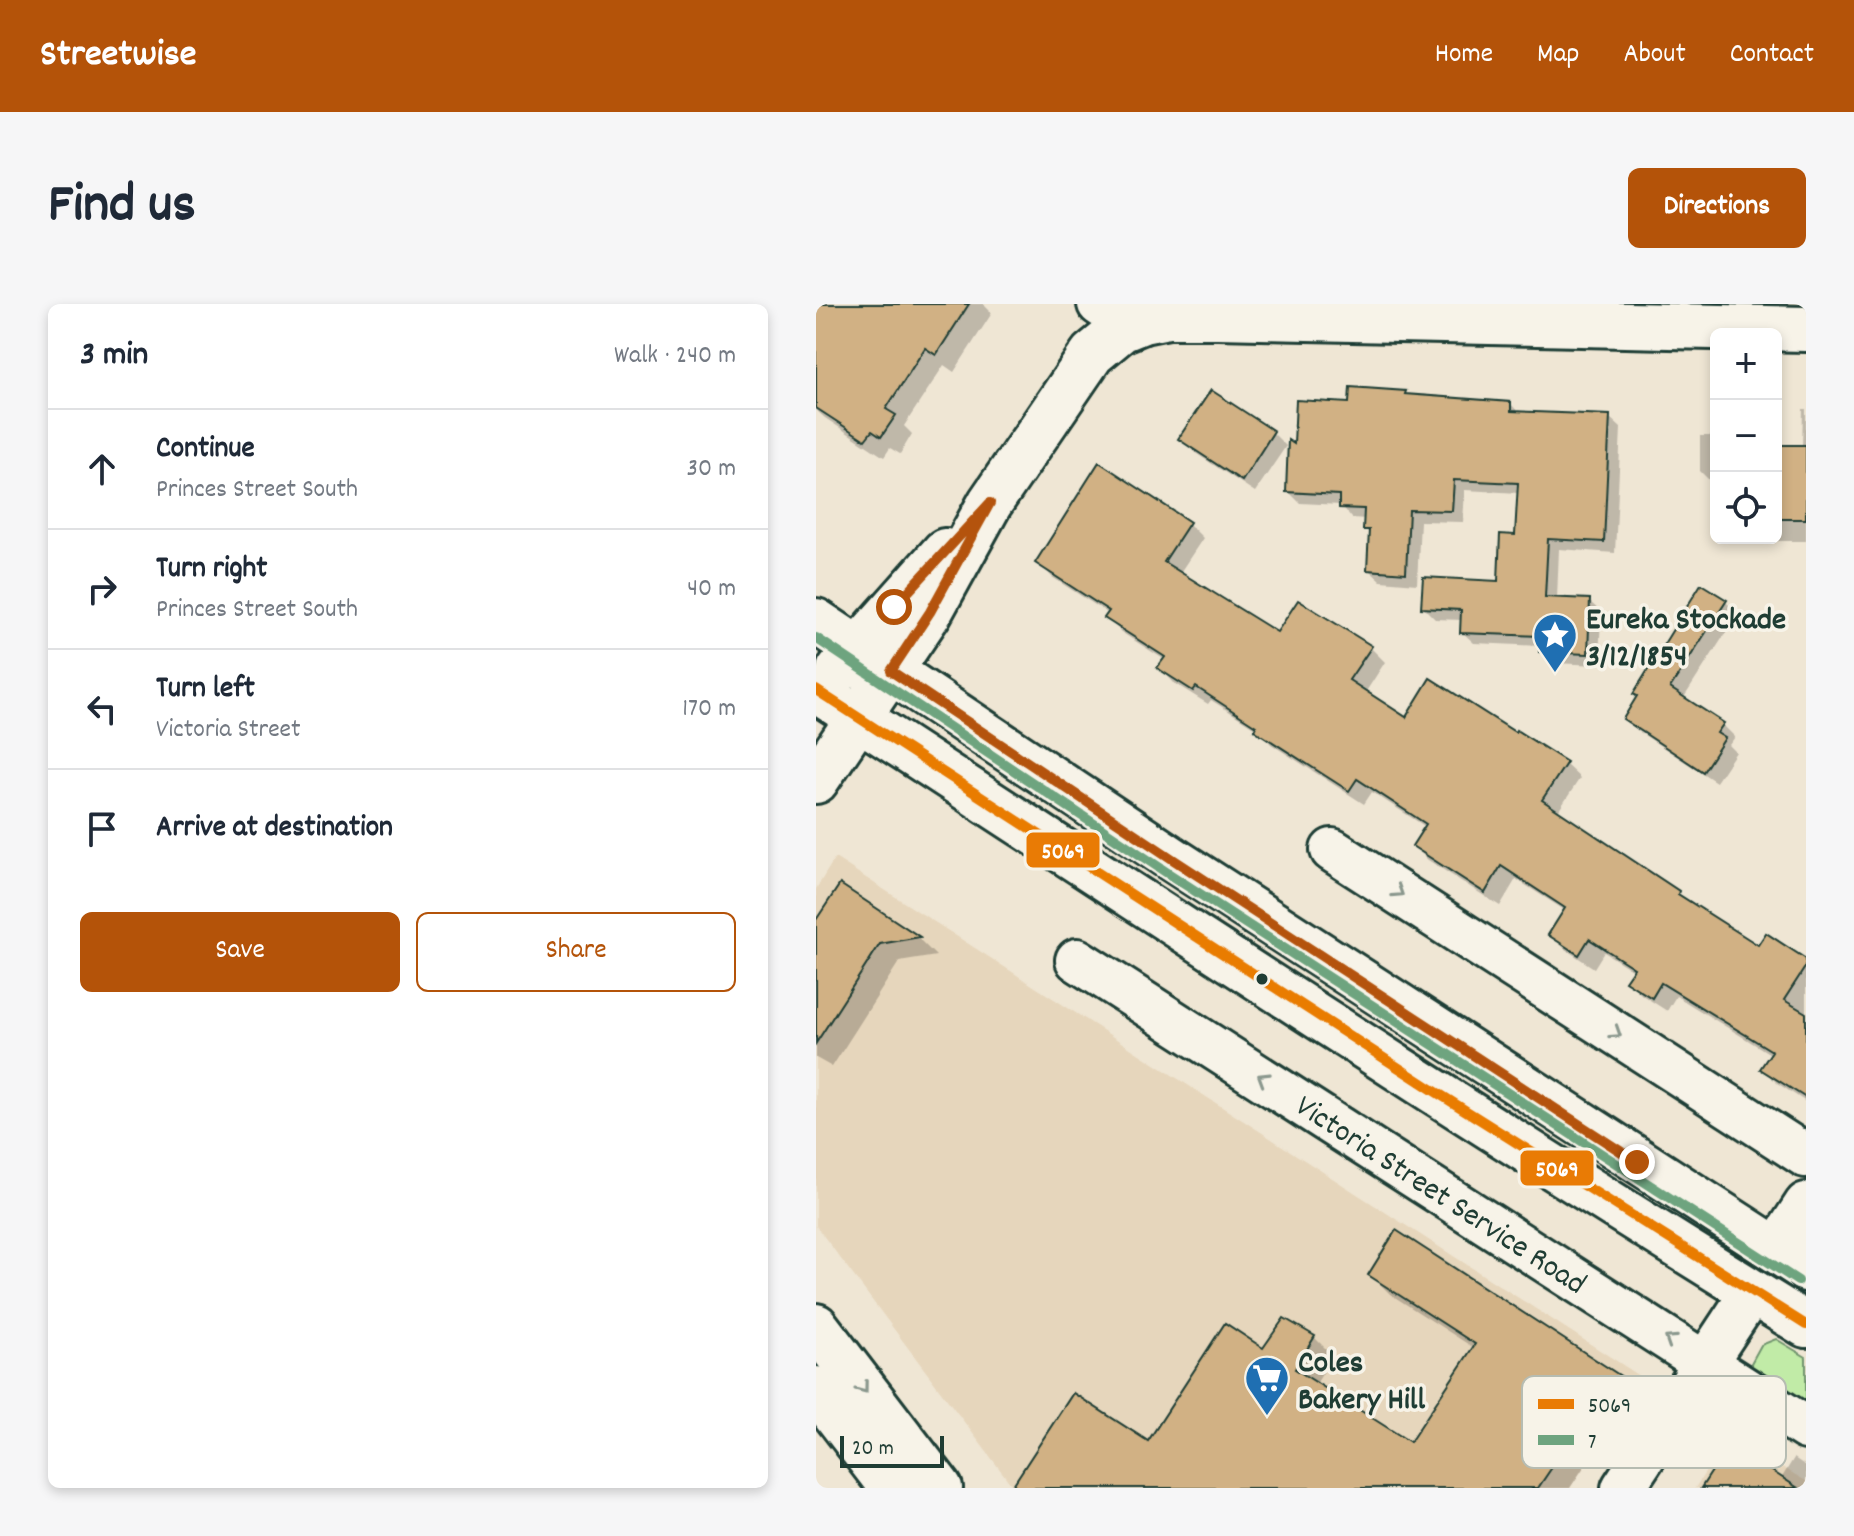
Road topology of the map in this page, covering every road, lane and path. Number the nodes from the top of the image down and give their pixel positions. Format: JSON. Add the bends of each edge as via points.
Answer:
{"nodes":[{"id":1,"x":1141,"y":312,"type":"edge"},
{"id":2,"x":1806,"y":329,"type":"edge"},
{"id":3,"x":816,"y":621,"type":"edge"},
{"id":4,"x":874,"y":660,"type":"junction"},
{"id":5,"x":818,"y":694,"type":"edge"},
{"id":6,"x":858,"y":718,"type":"junction"},
{"id":7,"x":816,"y":781,"type":"edge"},
{"id":8,"x":1332,"y":850,"type":"dead end"},
{"id":9,"x":1077,"y":960,"type":"dead end"},
{"id":10,"x":1806,"y":1156,"type":"edge"},
{"id":11,"x":1806,"y":1204,"type":"edge"},
{"id":12,"x":1791,"y":1260,"type":"edge"},
{"id":13,"x":1752,"y":1292,"type":"junction"},
{"id":14,"x":1806,"y":1325,"type":"edge"},
{"id":15,"x":816,"y":1326,"type":"edge"},
{"id":16,"x":1706,"y":1363,"type":"junction"},
{"id":17,"x":1697,"y":1376,"type":"edge"},
{"id":18,"x":1726,"y":1376,"type":"edge"},
{"id":19,"x":816,"y":1389,"type":"edge"},
{"id":20,"x":1786,"y":1415,"type":"edge"},
{"id":21,"x":1806,"y":1428,"type":"edge"},
{"id":22,"x":1636,"y":1468,"type":"edge"},
{"id":23,"x":892,"y":1488,"type":"edge"},
{"id":24,"x":940,"y":1488,"type":"edge"},
{"id":25,"x":1623,"y":1488,"type":"edge"}],
"edges":[{"from":1,"to":2,"type":"street"},
{"from":1,"to":4,"type":"street","via":[[1082,366],[990,503],[930,612]]},
{"from":3,"to":4,"type":"street"},
{"from":4,"to":5,"type":"street"},
{"from":4,"to":6,"type":"street"},
{"from":4,"to":12,"type":"street"},
{"from":5,"to":6,"type":"street"},
{"from":6,"to":7,"type":"street"},
{"from":6,"to":13,"type":"street"},
{"from":8,"to":10,"type":"street","one_way":true},
{"from":16,"to":9,"type":"street","name":"Victoria Street Service Road","one_way":true},
{"from":11,"to":12,"type":"street"},
{"from":13,"to":14,"type":"street"},
{"from":13,"to":16,"type":"street"},
{"from":15,"to":24,"type":"street","one_way":true},
{"from":16,"to":17,"type":"street"},
{"from":16,"to":18,"type":"street","name":"Victoria Street Service Road"},
{"from":19,"to":23,"type":"street"},
{"from":20,"to":21,"type":"street","name":"Victoria Street Service Road"},
{"from":22,"to":25,"type":"street"}]}
